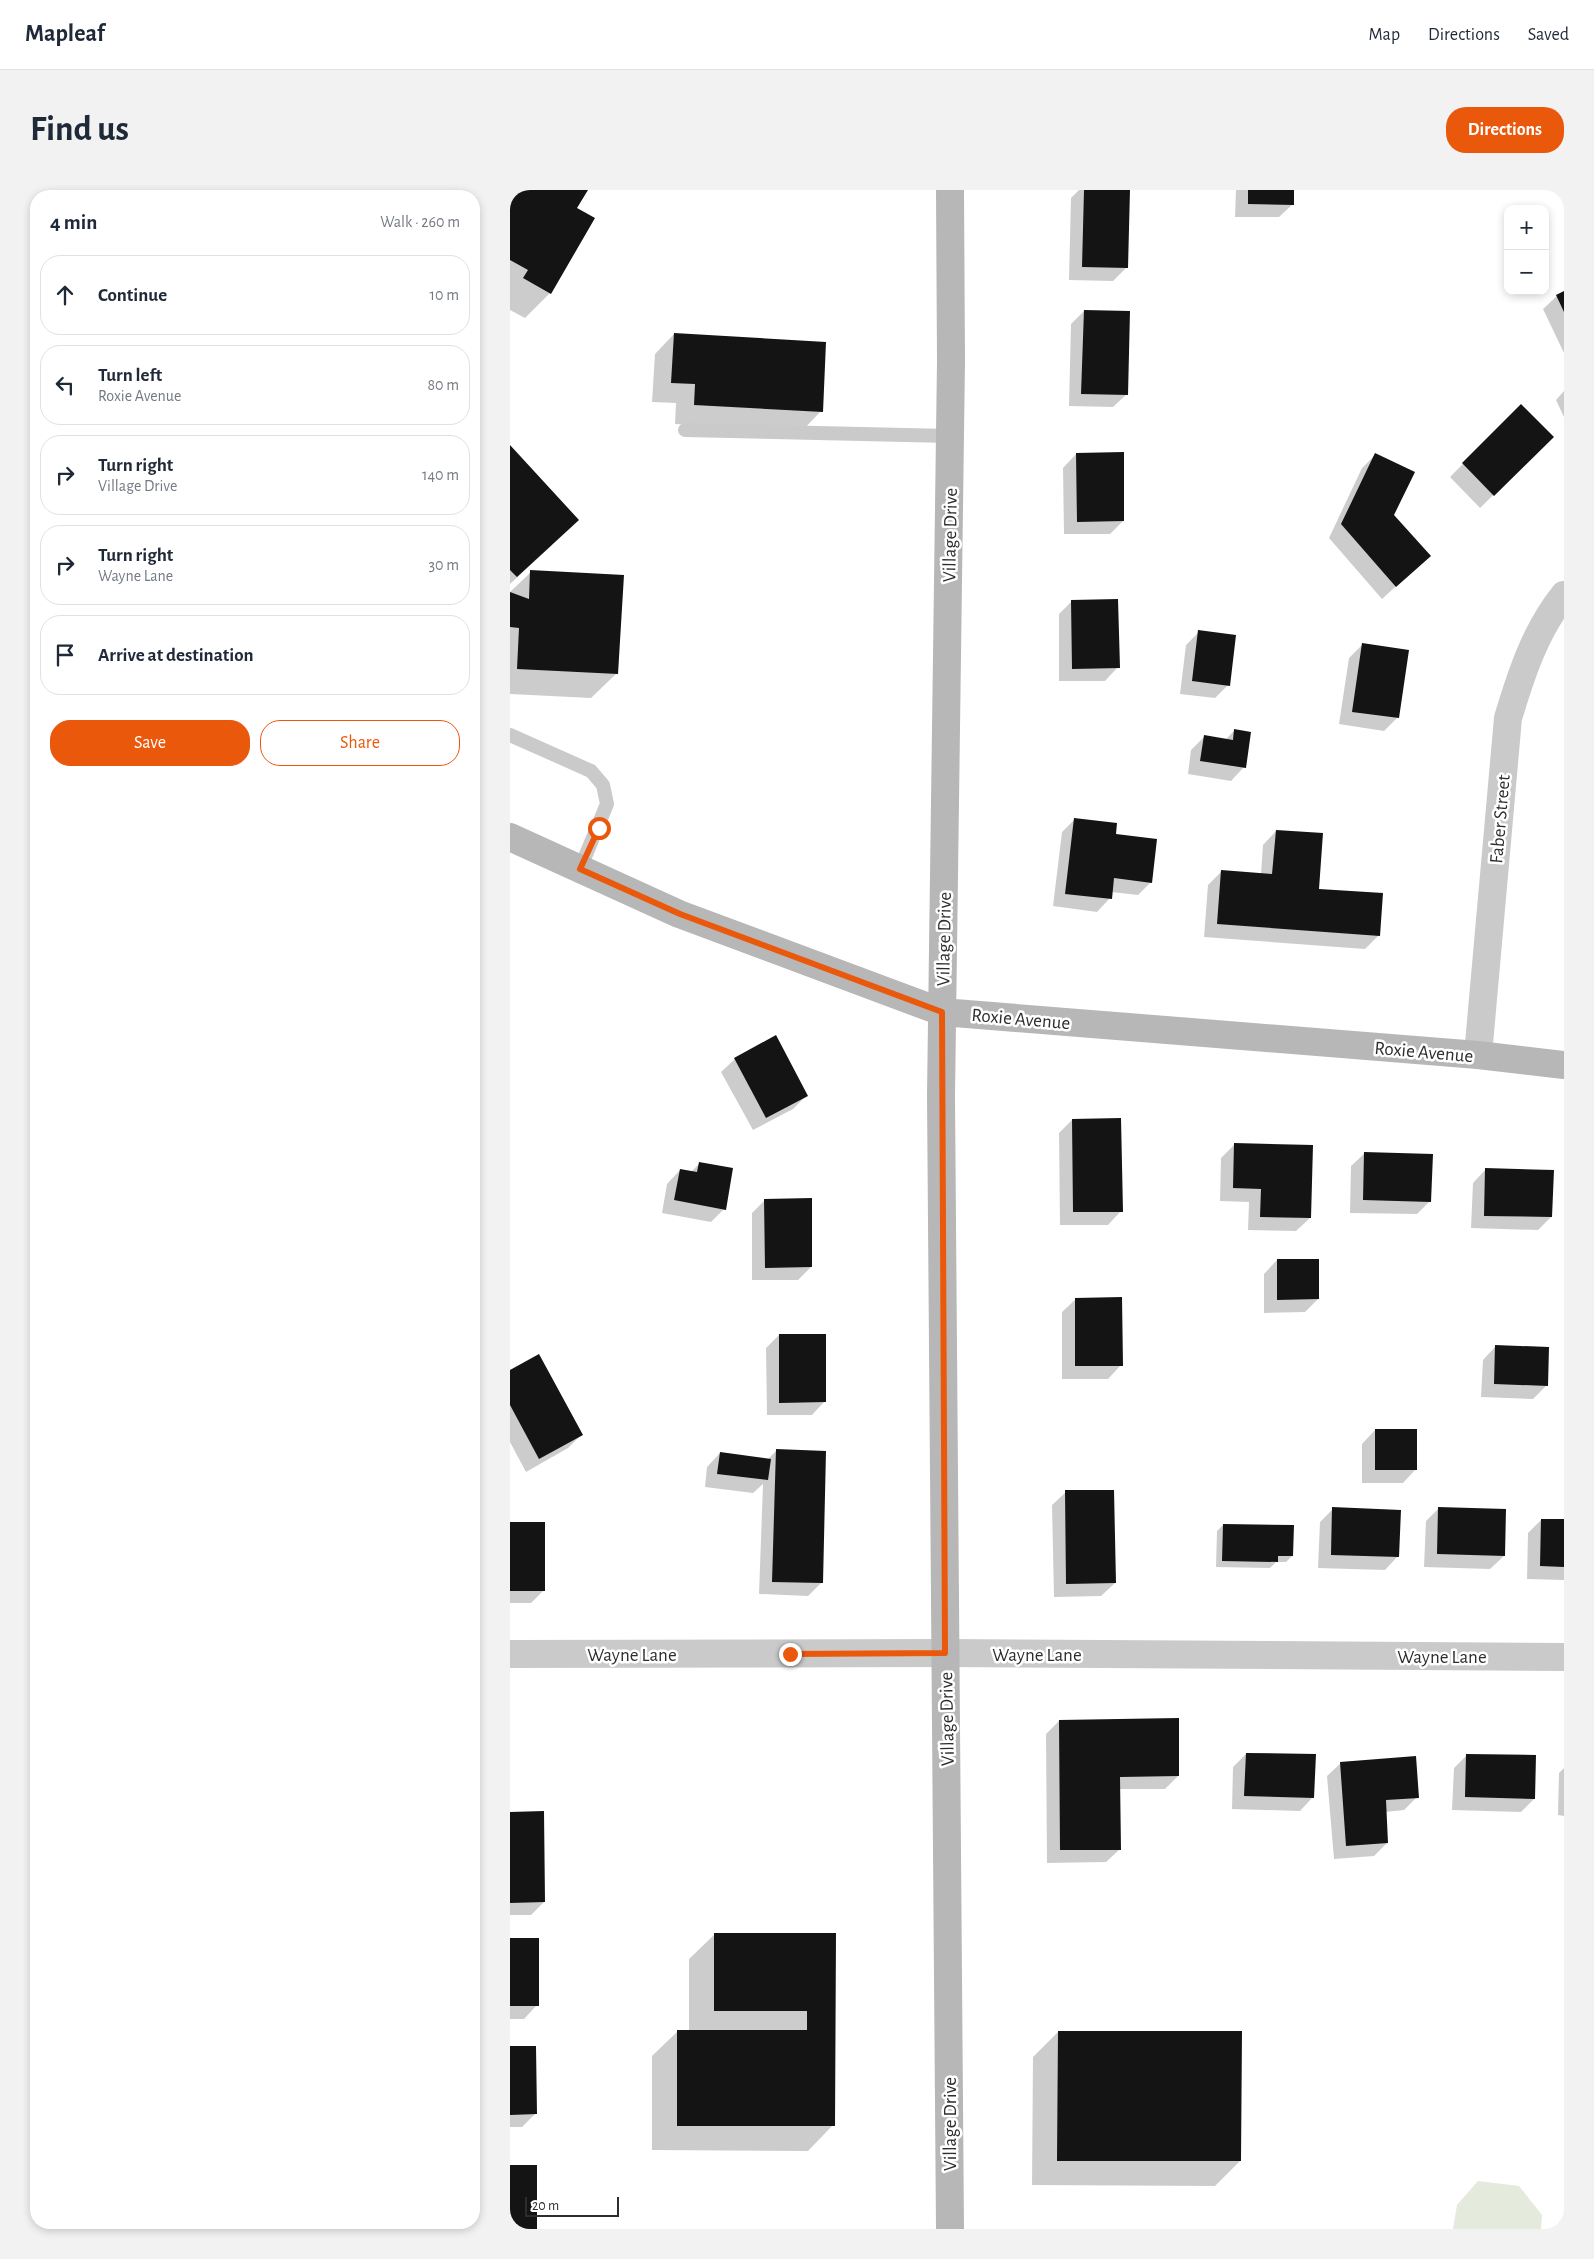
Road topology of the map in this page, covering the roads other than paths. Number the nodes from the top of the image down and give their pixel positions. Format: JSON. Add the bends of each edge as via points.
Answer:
{"nodes":[{"id":1,"x":950,"y":190,"type":"edge"},
{"id":2,"x":685,"y":430,"type":"dead end"},
{"id":3,"x":950,"y":436,"type":"junction"},
{"id":4,"x":1564,"y":595,"type":"edge"},
{"id":5,"x":510,"y":735,"type":"edge"},
{"id":6,"x":510,"y":837,"type":"edge"},
{"id":7,"x":580,"y":869,"type":"junction"},
{"id":8,"x":942,"y":1012,"type":"junction"},
{"id":9,"x":1478,"y":1055,"type":"junction"},
{"id":10,"x":1564,"y":1064,"type":"edge"},
{"id":11,"x":945,"y":1653,"type":"junction"},
{"id":12,"x":510,"y":1654,"type":"edge"},
{"id":13,"x":1564,"y":1656,"type":"edge"},
{"id":14,"x":950,"y":2229,"type":"edge"}],
"edges":[{"from":1,"to":3,"type":"main road","name":"Village Drive"},
{"from":2,"to":3,"type":"lane"},
{"from":3,"to":8,"type":"main road","name":"Village Drive"},
{"from":4,"to":9,"type":"street","name":"Faber Street","via":[[1537,637],[1520,677],[1508,718]]},
{"from":5,"to":7,"type":"lane","via":[[591,771],[603,784],[607,804]]},
{"from":6,"to":7,"type":"main road","name":"Roxie Avenue"},
{"from":7,"to":8,"type":"main road","name":"Roxie Avenue","via":[[680,914]]},
{"from":8,"to":9,"type":"main road","name":"Roxie Avenue"},
{"from":8,"to":11,"type":"main road","name":"Village Drive"},
{"from":9,"to":10,"type":"main road","name":"Roxie Avenue"},
{"from":11,"to":12,"type":"street","name":"Wayne Lane"},
{"from":11,"to":13,"type":"street","name":"Wayne Lane"},
{"from":11,"to":14,"type":"main road","name":"Village Drive"}]}
